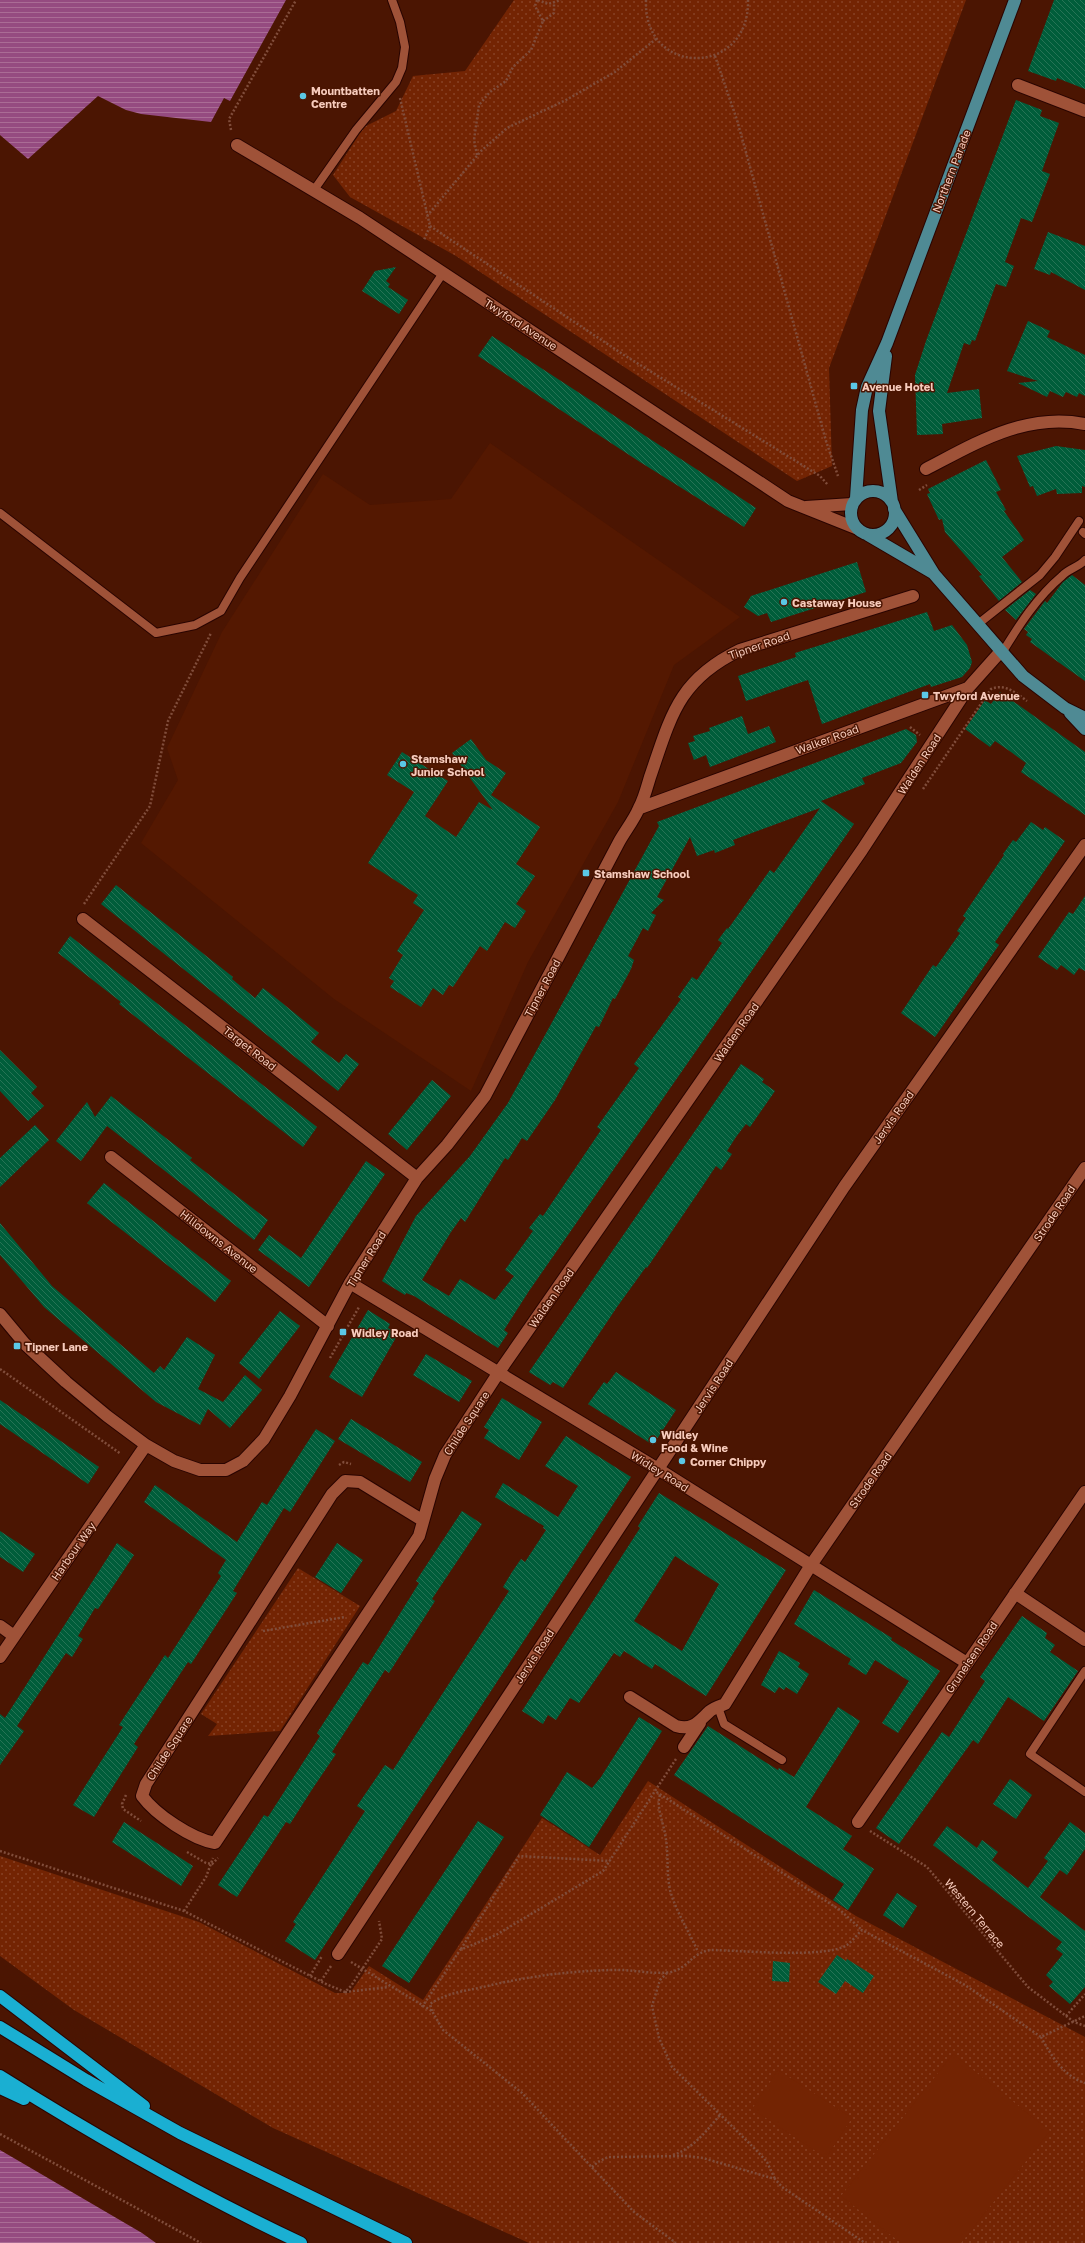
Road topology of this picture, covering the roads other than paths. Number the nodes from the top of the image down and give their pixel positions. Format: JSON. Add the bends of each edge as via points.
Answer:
{"nodes":[{"id":1,"x":392,"y":0,"type":"edge"},
{"id":2,"x":1016,"y":0,"type":"edge"},
{"id":3,"x":1018,"y":85,"type":"dead end"},
{"id":4,"x":1085,"y":111,"type":"edge"},
{"id":5,"x":236,"y":145,"type":"dead end"},
{"id":6,"x":314,"y":190,"type":"junction"},
{"id":7,"x":443,"y":273,"type":"junction"},
{"id":8,"x":887,"y":343,"type":"junction"},
{"id":9,"x":1085,"y":424,"type":"edge"},
{"id":10,"x":926,"y":469,"type":"dead end"},
{"id":11,"x":854,"y":501,"type":"junction"},
{"id":12,"x":893,"y":505,"type":"junction"},
{"id":13,"x":803,"y":508,"type":"junction"},
{"id":14,"x":0,"y":514,"type":"edge"},
{"id":15,"x":1079,"y":521,"type":"dead end"},
{"id":16,"x":863,"y":532,"type":"junction"},
{"id":17,"x":1085,"y":560,"type":"edge"},
{"id":18,"x":934,"y":574,"type":"junction"},
{"id":19,"x":913,"y":596,"type":"dead end"},
{"id":20,"x":978,"y":624,"type":"junction"},
{"id":21,"x":1001,"y":652,"type":"junction"},
{"id":22,"x":968,"y":688,"type":"junction"},
{"id":23,"x":1065,"y":708,"type":"junction"},
{"id":24,"x":1085,"y":718,"type":"edge"},
{"id":25,"x":1085,"y":729,"type":"edge"},
{"id":26,"x":640,"y":808,"type":"junction"},
{"id":27,"x":1085,"y":845,"type":"edge"},
{"id":28,"x":83,"y":919,"type":"road end"},
{"id":29,"x":111,"y":1157,"type":"dead end"},
{"id":30,"x":1085,"y":1168,"type":"edge"},
{"id":31,"x":417,"y":1178,"type":"junction"},
{"id":32,"x":350,"y":1283,"type":"junction"},
{"id":33,"x":0,"y":1314,"type":"edge"},
{"id":34,"x":328,"y":1326,"type":"junction"},
{"id":35,"x":498,"y":1372,"type":"junction"},
{"id":36,"x":146,"y":1445,"type":"junction"},
{"id":37,"x":658,"y":1469,"type":"junction"},
{"id":38,"x":1085,"y":1492,"type":"edge"},
{"id":39,"x":422,"y":1520,"type":"junction"},
{"id":40,"x":811,"y":1565,"type":"junction"},
{"id":41,"x":1015,"y":1593,"type":"junction"},
{"id":42,"x":0,"y":1626,"type":"edge"},
{"id":43,"x":14,"y":1636,"type":"junction"},
{"id":44,"x":1085,"y":1640,"type":"edge"},
{"id":45,"x":0,"y":1657,"type":"edge"},
{"id":46,"x":967,"y":1663,"type":"junction"},
{"id":47,"x":1085,"y":1671,"type":"edge"},
{"id":48,"x":630,"y":1697,"type":"dead end"},
{"id":49,"x":718,"y":1707,"type":"junction"},
{"id":50,"x":702,"y":1720,"type":"junction"},
{"id":51,"x":684,"y":1747,"type":"road end"},
{"id":52,"x":782,"y":1760,"type":"dead end"},
{"id":53,"x":1085,"y":1792,"type":"edge"},
{"id":54,"x":858,"y":1822,"type":"road end"},
{"id":55,"x":338,"y":1954,"type":"dead end"},
{"id":56,"x":0,"y":1996,"type":"edge"},
{"id":57,"x":0,"y":2027,"type":"edge"},
{"id":58,"x":0,"y":2076,"type":"edge"},
{"id":59,"x":0,"y":2088,"type":"edge"},
{"id":60,"x":69,"y":2120,"type":"junction"},
{"id":61,"x":180,"y":2133,"type":"junction"},
{"id":62,"x":301,"y":2243,"type":"edge"},
{"id":63,"x":406,"y":2243,"type":"edge"}],
"edges":[{"from":1,"to":6,"type":"lane","via":[[405,47],[402,68],[396,82],[356,130]]},
{"from":2,"to":8,"type":"main road","name":"Northern Parade"},
{"from":3,"to":4,"type":"street"},
{"from":5,"to":6,"type":"street","name":"Twyford Avenue"},
{"from":6,"to":7,"type":"street","name":"Twyford Avenue"},
{"from":7,"to":13,"type":"street","name":"Twyford Avenue","via":[[788,501]]},
{"from":7,"to":14,"type":"lane","via":[[240,578],[221,611],[196,625],[156,633]]},
{"from":8,"to":11,"type":"main road","via":[[867,387],[862,410]]},
{"from":8,"to":12,"type":"main road","via":[[879,411]]},
{"from":9,"to":10,"type":"street","via":[[1025,424],[986,439]]},
{"from":11,"to":12,"type":"main road","via":[[867,491],[874,491],[887,496]]},
{"from":11,"to":13,"type":"street"},
{"from":11,"to":16,"type":"main road","via":[[851,518]]},
{"from":12,"to":16,"type":"main road","via":[[894,516],[888,529],[882,533]]},
{"from":12,"to":18,"type":"main road"},
{"from":13,"to":16,"type":"street","name":"Twyford Avenue"},
{"from":15,"to":20,"type":"lane","via":[[1040,576]]},
{"from":16,"to":18,"type":"main road"},
{"from":17,"to":21,"type":"lane","via":[[1062,575],[1041,597]]},
{"from":18,"to":20,"type":"main road"},
{"from":19,"to":26,"type":"street","name":"Tipner Road","via":[[740,650],[717,661],[682,695],[668,725]]},
{"from":20,"to":21,"type":"main road"},
{"from":21,"to":22,"type":"street","name":"Walker Road"},
{"from":21,"to":23,"type":"main road","via":[[1023,676]]},
{"from":22,"to":26,"type":"street","name":"Walker Road"},
{"from":22,"to":35,"type":"street","name":"Walden Road","via":[[862,850]]},
{"from":23,"to":24,"type":"main road"},
{"from":23,"to":25,"type":"main road"},
{"from":26,"to":31,"type":"street","name":"Tipner Road","via":[[619,842],[485,1096],[447,1145]]},
{"from":27,"to":37,"type":"street","name":"Jervis Road","via":[[844,1187]]},
{"from":28,"to":31,"type":"street","name":"Target Road"},
{"from":29,"to":34,"type":"street","name":"Hilldowns Avenue"},
{"from":30,"to":40,"type":"street","name":"Strode Road"},
{"from":31,"to":32,"type":"street","name":"Tipner Road"},
{"from":32,"to":34,"type":"street","name":"Tipner Road"},
{"from":32,"to":35,"type":"street","name":"Widley Road"},
{"from":33,"to":36,"type":"street","via":[[25,1344],[66,1382]]},
{"from":34,"to":36,"type":"street","name":"Tipner Road","via":[[264,1439],[243,1461],[226,1470],[194,1468],[174,1461]]},
{"from":35,"to":37,"type":"street","name":"Widley Road"},
{"from":35,"to":39,"type":"street","name":"Childe Square","via":[[445,1455]]},
{"from":36,"to":43,"type":"street","name":"Harbour Way"},
{"from":37,"to":40,"type":"street","name":"Widley Road"},
{"from":37,"to":55,"type":"street","name":"Jervis Road"},
{"from":38,"to":41,"type":"street","name":"Gruneisen Road"},
{"from":39,"to":39,"type":"street","name":"Childe Square","via":[[418,1536],[215,1843],[201,1840],[150,1807],[142,1796],[146,1784],[332,1494],[345,1481],[360,1482]]},
{"from":40,"to":46,"type":"street","name":"Widley Road"},
{"from":40,"to":49,"type":"street","name":"Strode Road","via":[[725,1704]]},
{"from":41,"to":44,"type":"street"},
{"from":41,"to":46,"type":"street","name":"Gruneisen Road"},
{"from":42,"to":43,"type":"street"},
{"from":43,"to":45,"type":"street","name":"Harbour Way"},
{"from":46,"to":54,"type":"street","name":"Gruneisen Road"},
{"from":47,"to":53,"type":"lane","via":[[1030,1754]]},
{"from":48,"to":50,"type":"street","name":"Strode Road","via":[[676,1726],[692,1727]]},
{"from":49,"to":50,"type":"street","name":"Strode Road","via":[[711,1710]]},
{"from":49,"to":52,"type":"lane","via":[[724,1724]]},
{"from":50,"to":51,"type":"street"},
{"from":56,"to":61,"type":"highway"},
{"from":57,"to":61,"type":"highway","via":[[86,2080]]},
{"from":58,"to":60,"type":"highway"},
{"from":59,"to":60,"type":"highway"},
{"from":60,"to":62,"type":"highway","via":[[235,2212]]},
{"from":61,"to":63,"type":"highway"}]}
